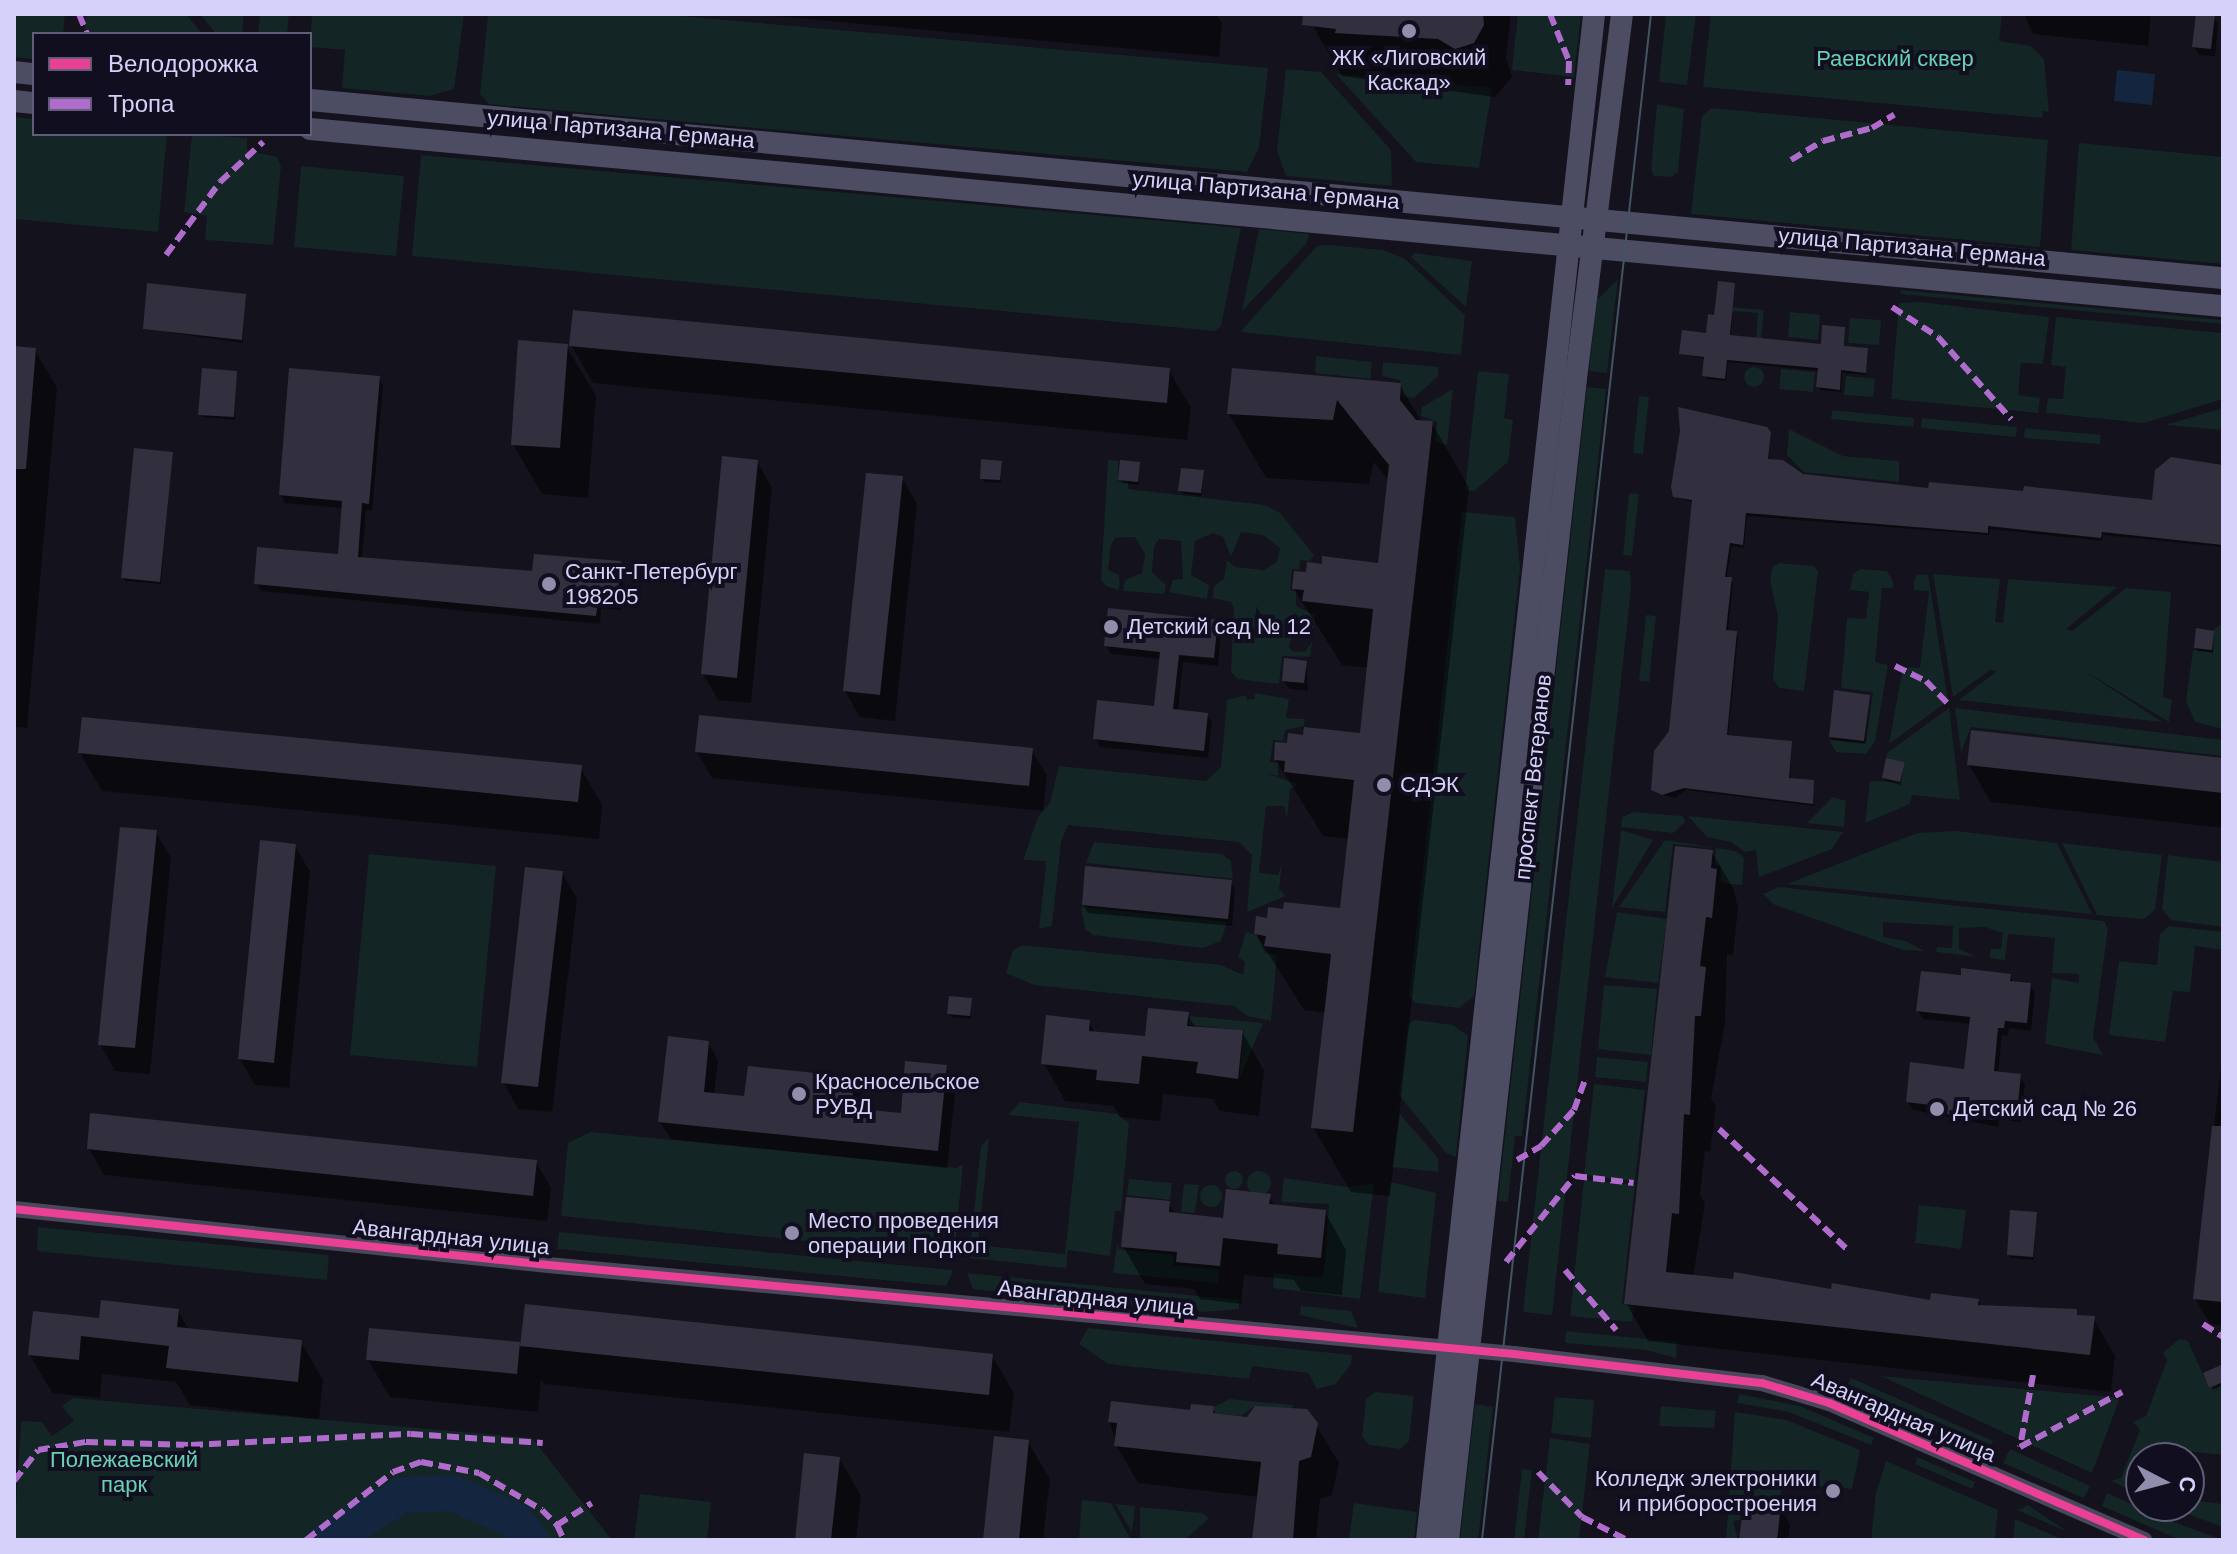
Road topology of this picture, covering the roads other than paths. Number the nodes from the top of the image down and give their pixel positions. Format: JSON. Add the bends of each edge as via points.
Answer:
{"nodes":[{"id":1,"x":1594,"y":14,"type":"edge"},
{"id":2,"x":1622,"y":14,"type":"edge"},
{"id":3,"x":312,"y":100,"type":"edge"},
{"id":4,"x":312,"y":129,"type":"edge"},
{"id":5,"x":1572,"y":218,"type":"junction"},
{"id":6,"x":1597,"y":219,"type":"junction"},
{"id":7,"x":1568,"y":246,"type":"junction"},
{"id":8,"x":1593,"y":248,"type":"junction"},
{"id":9,"x":2223,"y":278,"type":"edge"},
{"id":10,"x":2223,"y":306,"type":"edge"},
{"id":11,"x":14,"y":1209,"type":"edge"},
{"id":12,"x":1459,"y":1351,"type":"junction"},
{"id":13,"x":1427,"y":1540,"type":"edge"},
{"id":14,"x":1448,"y":1540,"type":"edge"},
{"id":15,"x":2144,"y":1540,"type":"edge"}],
"edges":[{"from":1,"to":5,"type":"main road","name":"проспект Ветеранов"},
{"from":2,"to":6,"type":"main road","name":"проспект Ветеранов"},
{"from":3,"to":5,"type":"main road","name":"улица Партизана Германа"},
{"from":4,"to":7,"type":"main road","name":"улица Партизана Германа"},
{"from":5,"to":6,"type":"main road","name":"улица Партизана Германа"},
{"from":5,"to":7,"type":"main road","name":"проспект Ветеранов"},
{"from":6,"to":8,"type":"main road","name":"проспект Ветеранов"},
{"from":6,"to":9,"type":"main road","name":"улица Партизана Германа"},
{"from":7,"to":8,"type":"main road","name":"улица Партизана Германа"},
{"from":7,"to":12,"type":"main road","name":"проспект Ветеранов"},
{"from":8,"to":10,"type":"main road","name":"улица Партизана Германа"},
{"from":8,"to":12,"type":"main road","name":"проспект Ветеранов"},
{"from":11,"to":12,"type":"street","name":"Авангардная улица"},
{"from":12,"to":13,"type":"main road","name":"проспект Ветеранов"},
{"from":12,"to":14,"type":"main road","name":"проспект Ветеранов"},
{"from":12,"to":15,"type":"street","name":"Авангардная улица","via":[[1785,1388]]}]}
